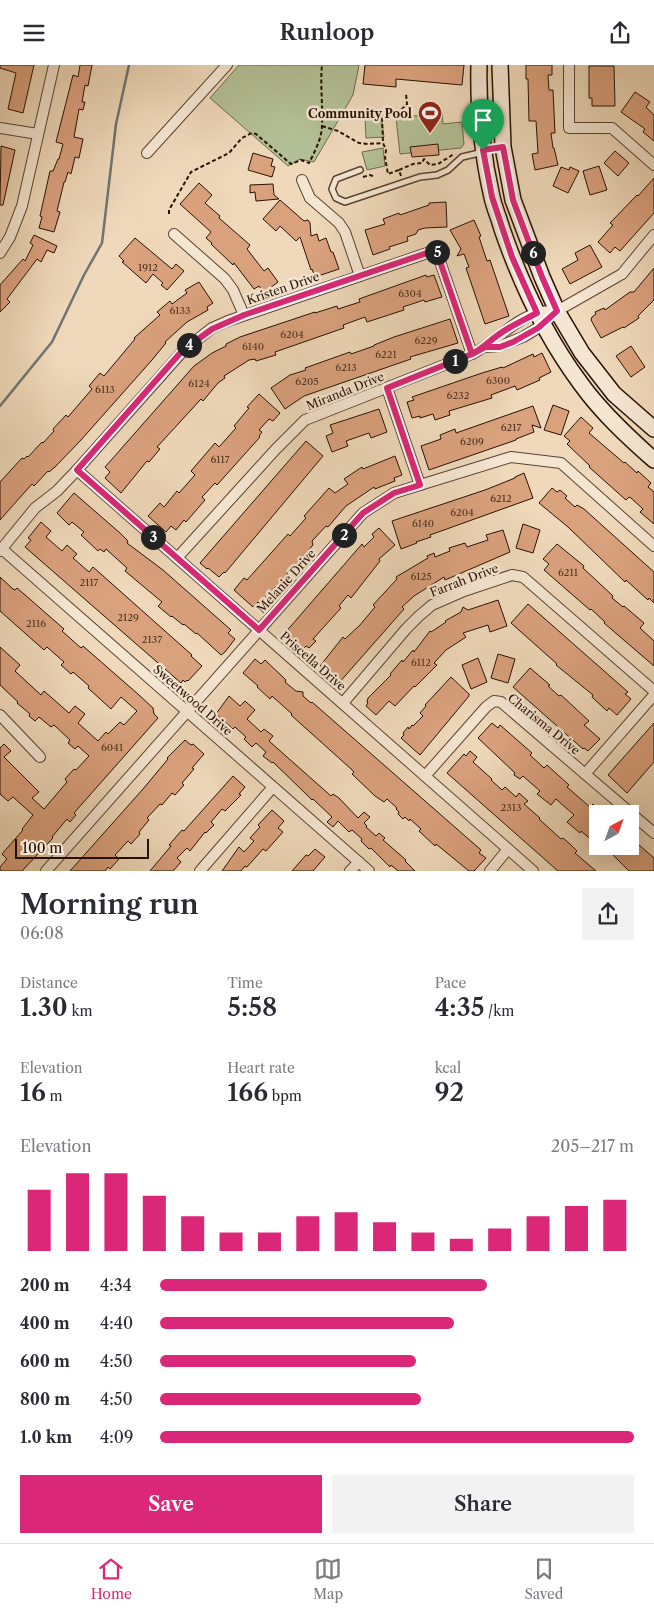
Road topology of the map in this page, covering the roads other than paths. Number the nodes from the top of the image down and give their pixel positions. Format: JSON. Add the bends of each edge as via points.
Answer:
{"nodes":[{"id":1,"x":54,"y":65,"type":"edge"},
{"id":2,"x":227,"y":65,"type":"edge"},
{"id":3,"x":479,"y":65,"type":"edge"},
{"id":4,"x":500,"y":65,"type":"edge"},
{"id":5,"x":569,"y":65,"type":"edge"},
{"id":6,"x":0,"y":128,"type":"edge"},
{"id":7,"x":38,"y":134,"type":"junction"},
{"id":8,"x":503,"y":147,"type":"junction"},
{"id":9,"x":483,"y":150,"type":"junction"},
{"id":10,"x":147,"y":153,"type":"dead end"},
{"id":11,"x":654,"y":165,"type":"edge"},
{"id":12,"x":360,"y":170,"type":"dead end"},
{"id":13,"x":302,"y":180,"type":"dead end"},
{"id":14,"x":174,"y":234,"type":"dead end"},
{"id":15,"x":654,"y":235,"type":"edge"},
{"id":16,"x":0,"y":253,"type":"edge"},
{"id":17,"x":360,"y":276,"type":"junction"},
{"id":18,"x":557,"y":311,"type":"junction"},
{"id":19,"x":244,"y":315,"type":"junction"},
{"id":20,"x":540,"y":319,"type":"junction"},
{"id":21,"x":485,"y":347,"type":"junction"},
{"id":22,"x":472,"y":354,"type":"junction"},
{"id":23,"x":387,"y":388,"type":"junction"},
{"id":24,"x":654,"y":429,"type":"edge"},
{"id":25,"x":654,"y":460,"type":"edge"},
{"id":26,"x":77,"y":470,"type":"junction"},
{"id":27,"x":420,"y":485,"type":"junction"},
{"id":28,"x":654,"y":546,"type":"edge"},
{"id":29,"x":1,"y":550,"type":"edge"},
{"id":30,"x":177,"y":558,"type":"junction"},
{"id":31,"x":259,"y":630,"type":"junction"},
{"id":32,"x":654,"y":691,"type":"edge"},
{"id":33,"x":654,"y":695,"type":"edge"},
{"id":34,"x":343,"y":703,"type":"junction"},
{"id":35,"x":187,"y":712,"type":"junction"},
{"id":36,"x":0,"y":715,"type":"edge"},
{"id":37,"x":40,"y":757,"type":"dead end"},
{"id":38,"x":585,"y":774,"type":"junction"},
{"id":39,"x":425,"y":776,"type":"junction"},
{"id":40,"x":273,"y":787,"type":"junction"},
{"id":41,"x":654,"y":833,"type":"edge"},
{"id":42,"x":508,"y":849,"type":"junction"},
{"id":43,"x":359,"y":862,"type":"junction"},
{"id":44,"x":46,"y":871,"type":"edge"},
{"id":45,"x":200,"y":871,"type":"edge"},
{"id":46,"x":350,"y":871,"type":"edge"},
{"id":47,"x":368,"y":871,"type":"edge"},
{"id":48,"x":490,"y":871,"type":"edge"},
{"id":49,"x":533,"y":871,"type":"edge"}],
"edges":[{"from":1,"to":7,"type":"street"},
{"from":2,"to":10,"type":"street"},
{"from":3,"to":9,"type":"main road"},
{"from":4,"to":8,"type":"main road"},
{"from":5,"to":11,"type":"street","via":[[569,128],[612,128]]},
{"from":6,"to":7,"type":"street"},
{"from":7,"to":16,"type":"street","via":[[22,206]]},
{"from":8,"to":9,"type":"lane"},
{"from":8,"to":18,"type":"main road","via":[[513,200]]},
{"from":9,"to":12,"type":"lane","via":[[462,157],[437,175],[420,177],[345,201],[336,198],[332,189],[336,179]]},
{"from":9,"to":20,"type":"main road","via":[[492,197],[512,257]]},
{"from":13,"to":17,"type":"street","via":[[310,198],[345,232]]},
{"from":14,"to":19,"type":"street","via":[[225,279]]},
{"from":15,"to":18,"type":"street","name":"Miranda Drive","via":[[622,274]]},
{"from":17,"to":19,"type":"street","name":"Kristen Drive"},
{"from":17,"to":22,"type":"street","name":"Kristen Drive","via":[[436,250]]},
{"from":18,"to":20,"type":"street","name":"Miranda Drive"},
{"from":18,"to":24,"type":"main road","via":[[582,353],[614,394]]},
{"from":19,"to":26,"type":"street","name":"Kristen Drive","via":[[212,329],[182,351]]},
{"from":20,"to":21,"type":"street","name":"Miranda Drive","via":[[497,336]]},
{"from":20,"to":21,"type":"street","name":"Miranda Drive","via":[[513,342],[500,347]]},
{"from":20,"to":25,"type":"main road","via":[[581,385]]},
{"from":21,"to":22,"type":"street","name":"Miranda Drive"},
{"from":22,"to":23,"type":"street","name":"Miranda Drive"},
{"from":23,"to":27,"type":"street"},
{"from":23,"to":30,"type":"street","name":"Miranda Drive","via":[[305,420]]},
{"from":26,"to":29,"type":"street","name":"Kristen Drive","via":[[35,508]]},
{"from":26,"to":30,"type":"street","name":"Priscella Drive"},
{"from":27,"to":28,"type":"street","name":"Melanie Drive","via":[[511,457],[561,463]]},
{"from":27,"to":31,"type":"street","name":"Melanie Drive","via":[[394,493],[363,513]]},
{"from":29,"to":35,"type":"street","name":"Sweetwood Drive"},
{"from":30,"to":31,"type":"street","name":"Priscella Drive"},
{"from":31,"to":34,"type":"street","name":"Priscella Drive"},
{"from":31,"to":35,"type":"street","name":"Melanie Drive"},
{"from":32,"to":34,"type":"street","name":"Farrah Drive","via":[[523,577],[512,575],[432,605],[406,629]]},
{"from":33,"to":38,"type":"street"},
{"from":34,"to":39,"type":"street","name":"Priscella Drive"},
{"from":35,"to":40,"type":"street","name":"Sweetwood Drive"},
{"from":35,"to":44,"type":"street","name":"Melanie Drive"},
{"from":36,"to":37,"type":"street"},
{"from":38,"to":39,"type":"street","name":"Charisma Drive","via":[[501,702],[494,701]]},
{"from":38,"to":41,"type":"street","name":"Charisma Drive"},
{"from":39,"to":42,"type":"street","name":"Priscella Drive"},
{"from":40,"to":43,"type":"street","name":"Sweetwood Drive"},
{"from":40,"to":45,"type":"street"},
{"from":42,"to":48,"type":"street"},
{"from":42,"to":49,"type":"street","name":"Priscella Drive"},
{"from":43,"to":46,"type":"street"},
{"from":43,"to":47,"type":"street","name":"Sweetwood Drive"}]}
